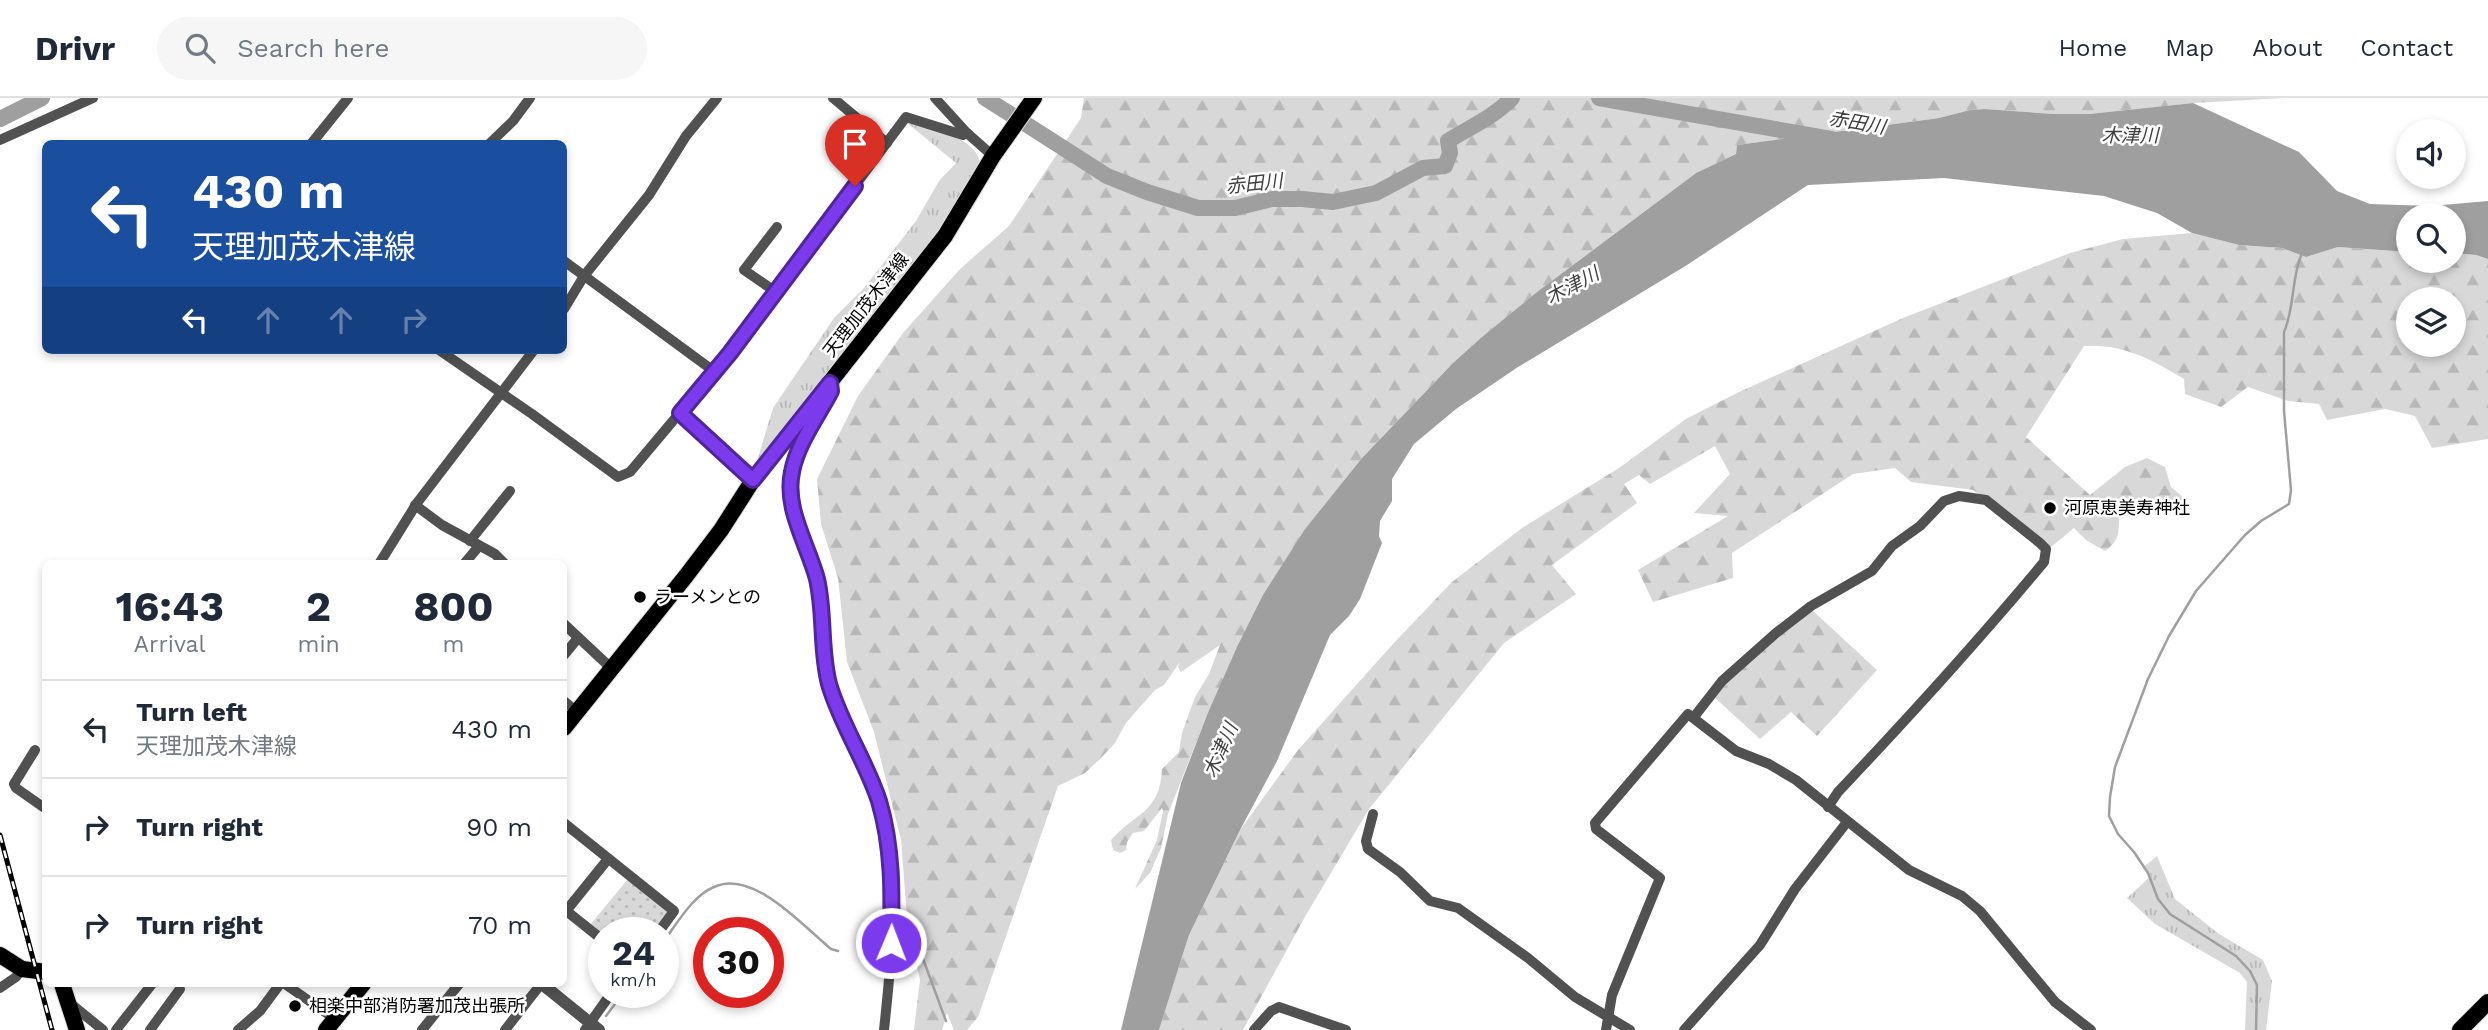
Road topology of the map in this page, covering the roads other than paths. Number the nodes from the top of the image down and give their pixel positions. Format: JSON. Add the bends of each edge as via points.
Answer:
{"nodes":[{"id":1,"x":93,"y":98,"type":"edge"},
{"id":2,"x":348,"y":98,"type":"edge"},
{"id":3,"x":530,"y":98,"type":"edge"},
{"id":4,"x":717,"y":98,"type":"edge"},
{"id":5,"x":833,"y":98,"type":"edge"},
{"id":6,"x":935,"y":98,"type":"edge"},
{"id":7,"x":1032,"y":103,"type":"edge"},
{"id":8,"x":967,"y":133,"type":"junction"},
{"id":9,"x":0,"y":140,"type":"edge"},
{"id":10,"x":315,"y":140,"type":"edge"},
{"id":11,"x":493,"y":140,"type":"edge"},
{"id":12,"x":887,"y":143,"type":"junction"},
{"id":13,"x":993,"y":156,"type":"junction"},
{"id":14,"x":777,"y":227,"type":"dead end"},
{"id":15,"x":567,"y":263,"type":"edge"},
{"id":16,"x":584,"y":276,"type":"junction"},
{"id":17,"x":776,"y":292,"type":"junction"},
{"id":18,"x":567,"y":304,"type":"edge"},
{"id":19,"x":445,"y":354,"type":"edge"},
{"id":20,"x":531,"y":354,"type":"edge"},
{"id":21,"x":715,"y":372,"type":"junction"},
{"id":22,"x":830,"y":383,"type":"junction"},
{"id":23,"x":503,"y":394,"type":"junction"},
{"id":24,"x":680,"y":413,"type":"junction"},
{"id":25,"x":753,"y":480,"type":"junction"},
{"id":26,"x":510,"y":491,"type":"dead end"},
{"id":27,"x":415,"y":505,"type":"junction"},
{"id":28,"x":474,"y":544,"type":"junction"},
{"id":29,"x":381,"y":560,"type":"edge"},
{"id":30,"x":466,"y":560,"type":"edge"},
{"id":31,"x":501,"y":560,"type":"edge"},
{"id":32,"x":567,"y":627,"type":"edge"},
{"id":33,"x":578,"y":638,"type":"junction"},
{"id":34,"x":567,"y":651,"type":"edge"},
{"id":35,"x":611,"y":668,"type":"junction"},
{"id":36,"x":567,"y":704,"type":"edge"},
{"id":37,"x":577,"y":712,"type":"junction"},
{"id":38,"x":1694,"y":717,"type":"junction"},
{"id":39,"x":567,"y":724,"type":"edge"},
{"id":40,"x":35,"y":750,"type":"dead end"},
{"id":41,"x":42,"y":806,"type":"edge"},
{"id":42,"x":1828,"y":807,"type":"junction"},
{"id":43,"x":1373,"y":814,"type":"dead end"},
{"id":44,"x":1847,"y":822,"type":"junction"},
{"id":45,"x":567,"y":825,"type":"edge"},
{"id":46,"x":608,"y":859,"type":"junction"},
{"id":47,"x":567,"y":908,"type":"edge"},
{"id":48,"x":567,"y":912,"type":"edge"},
{"id":49,"x":670,"y":917,"type":"edge"},
{"id":50,"x":588,"y":928,"type":"edge"},
{"id":51,"x":0,"y":955,"type":"edge"},
{"id":52,"x":22,"y":969,"type":"junction"},
{"id":53,"x":42,"y":972,"type":"edge"},
{"id":54,"x":63,"y":987,"type":"edge"},
{"id":55,"x":150,"y":987,"type":"edge"},
{"id":56,"x":280,"y":987,"type":"edge"},
{"id":57,"x":286,"y":987,"type":"edge"},
{"id":58,"x":361,"y":987,"type":"edge"},
{"id":59,"x":457,"y":987,"type":"edge"},
{"id":60,"x":540,"y":987,"type":"edge"},
{"id":61,"x":545,"y":987,"type":"edge"},
{"id":62,"x":0,"y":988,"type":"edge"},
{"id":63,"x":180,"y":989,"type":"dead end"},
{"id":64,"x":2488,"y":1002,"type":"edge"},
{"id":65,"x":69,"y":1003,"type":"junction"},
{"id":66,"x":602,"y":1008,"type":"edge"},
{"id":67,"x":331,"y":1024,"type":"edge"},
{"id":68,"x":1607,"y":1025,"type":"edge"},
{"id":69,"x":591,"y":1027,"type":"edge"},
{"id":70,"x":77,"y":1030,"type":"edge"},
{"id":71,"x":103,"y":1030,"type":"edge"},
{"id":72,"x":116,"y":1030,"type":"edge"},
{"id":73,"x":150,"y":1030,"type":"edge"},
{"id":74,"x":238,"y":1030,"type":"edge"},
{"id":75,"x":422,"y":1030,"type":"edge"},
{"id":76,"x":505,"y":1030,"type":"edge"},
{"id":77,"x":884,"y":1030,"type":"edge"},
{"id":78,"x":1254,"y":1030,"type":"edge"},
{"id":79,"x":1346,"y":1030,"type":"edge"},
{"id":80,"x":1630,"y":1030,"type":"edge"},
{"id":81,"x":1684,"y":1030,"type":"edge"},
{"id":82,"x":2091,"y":1030,"type":"edge"},
{"id":83,"x":2460,"y":1030,"type":"edge"}],
"edges":[{"from":1,"to":9,"type":"street"},
{"from":2,"to":10,"type":"street"},
{"from":3,"to":11,"type":"street"},
{"from":4,"to":16,"type":"street","via":[[686,136],[649,195]]},
{"from":5,"to":12,"type":"street"},
{"from":6,"to":8,"type":"street"},
{"from":7,"to":13,"type":"main road","name":"天理加茂木津線"},
{"from":8,"to":12,"type":"street","via":[[906,117]]},
{"from":8,"to":13,"type":"street"},
{"from":12,"to":17,"type":"street"},
{"from":13,"to":22,"type":"main road","name":"天理加茂木津線","via":[[944,236]]},
{"from":14,"to":17,"type":"street","via":[[744,270]]},
{"from":15,"to":16,"type":"street"},
{"from":16,"to":18,"type":"street"},
{"from":16,"to":21,"type":"street"},
{"from":17,"to":21,"type":"street"},
{"from":19,"to":23,"type":"street"},
{"from":20,"to":23,"type":"street"},
{"from":21,"to":24,"type":"street"},
{"from":22,"to":25,"type":"main road","name":"天理加茂木津線"},
{"from":22,"to":77,"type":"street","via":[[831,391],[802,446],[791,484],[795,516],[817,580],[830,687],[879,802],[891,862]]},
{"from":23,"to":24,"type":"street","via":[[618,477],[630,472]]},
{"from":23,"to":27,"type":"street"},
{"from":24,"to":25,"type":"street"},
{"from":25,"to":35,"type":"main road","name":"天理加茂木津線","via":[[721,530]]},
{"from":26,"to":28,"type":"street"},
{"from":27,"to":28,"type":"street"},
{"from":27,"to":29,"type":"street"},
{"from":28,"to":30,"type":"street"},
{"from":28,"to":31,"type":"street"},
{"from":32,"to":33,"type":"street"},
{"from":33,"to":34,"type":"street"},
{"from":33,"to":35,"type":"street"},
{"from":35,"to":37,"type":"main road","name":"天理加茂木津線"},
{"from":36,"to":37,"type":"street"},
{"from":37,"to":39,"type":"main road","name":"天理加茂木津線"},
{"from":38,"to":42,"type":"street","via":[[1736,751],[1796,780]]},
{"from":38,"to":42,"type":"street","via":[[1722,681],[1776,633],[1811,606],[1872,571],[1892,546],[1944,501],[1959,496],[1986,500],[2040,543],[2046,550],[2044,562]]},
{"from":38,"to":68,"type":"street","via":[[1688,714],[1595,823],[1596,829],[1660,877],[1612,995]]},
{"from":40,"to":41,"type":"street","via":[[14,784]]},
{"from":42,"to":44,"type":"street"},
{"from":43,"to":68,"type":"street","via":[[1368,849],[1430,901],[1458,908],[1528,958]]},
{"from":44,"to":81,"type":"street","via":[[1788,898],[1759,945]]},
{"from":44,"to":82,"type":"street","via":[[1909,870],[1971,903],[2055,1002]]},
{"from":45,"to":46,"type":"street"},
{"from":46,"to":47,"type":"street"},
{"from":46,"to":49,"type":"street","via":[[674,911]]},
{"from":48,"to":50,"type":"street"},
{"from":51,"to":52,"type":"main road"},
{"from":52,"to":53,"type":"main road"},
{"from":52,"to":62,"type":"street"},
{"from":54,"to":65,"type":"main road"},
{"from":55,"to":72,"type":"street"},
{"from":56,"to":74,"type":"street"},
{"from":57,"to":67,"type":"street"},
{"from":58,"to":67,"type":"main road"},
{"from":59,"to":75,"type":"street"},
{"from":60,"to":76,"type":"street"},
{"from":61,"to":69,"type":"street"},
{"from":63,"to":73,"type":"street"},
{"from":64,"to":83,"type":"main road"},
{"from":65,"to":70,"type":"main road"},
{"from":65,"to":71,"type":"street"},
{"from":66,"to":69,"type":"street"},
{"from":68,"to":80,"type":"street"},
{"from":78,"to":79,"type":"street","via":[[1279,1006]]}]}
